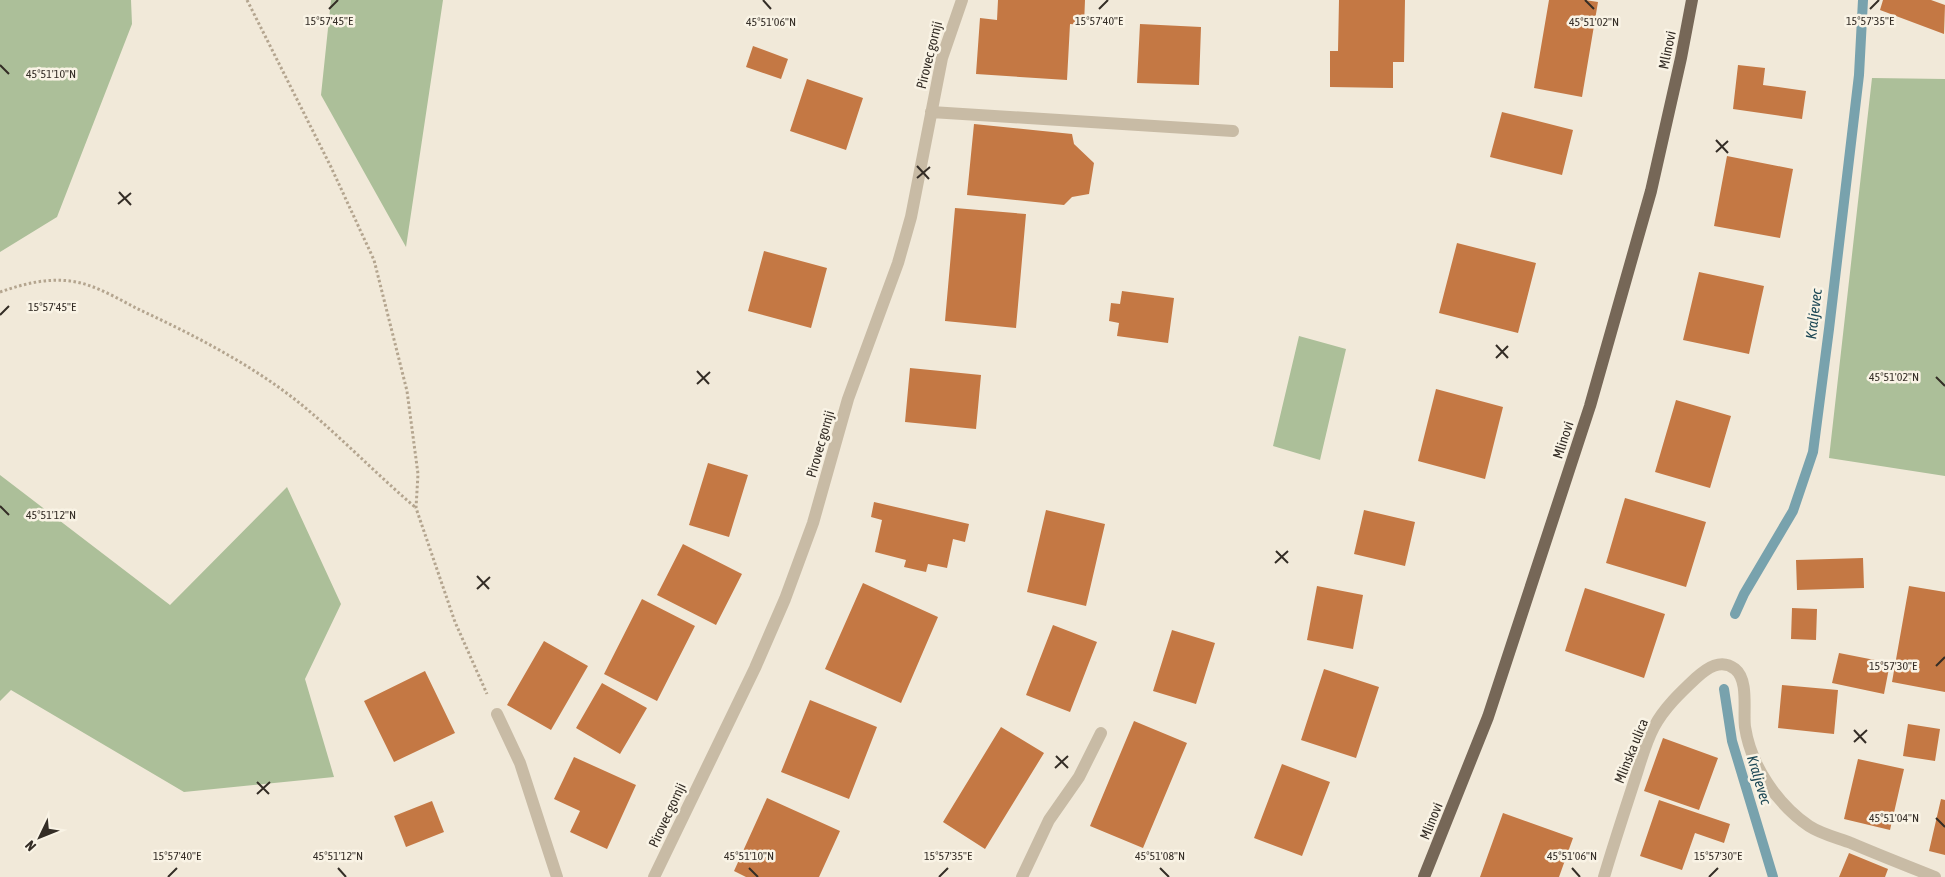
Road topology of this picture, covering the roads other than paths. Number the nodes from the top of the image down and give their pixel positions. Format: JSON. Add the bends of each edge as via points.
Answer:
{"nodes":[{"id":1,"x":962,"y":0,"type":"edge"},
{"id":2,"x":1692,"y":0,"type":"edge"},
{"id":3,"x":931,"y":112,"type":"junction"},
{"id":4,"x":1234,"y":131,"type":"dead end"},
{"id":5,"x":496,"y":714,"type":"road end"},
{"id":6,"x":1102,"y":733,"type":"dead end"},
{"id":7,"x":660,"y":876,"type":"edge"},
{"id":8,"x":557,"y":877,"type":"edge"},
{"id":9,"x":1022,"y":877,"type":"edge"},
{"id":10,"x":1424,"y":877,"type":"edge"},
{"id":11,"x":1604,"y":877,"type":"edge"},
{"id":12,"x":1935,"y":877,"type":"edge"}],
"edges":[{"from":1,"to":3,"type":"street","name":"Pirovec gornji","via":[[942,58]]},
{"from":2,"to":10,"type":"main road","name":"Mlinovi","via":[[1650,191],[1590,406],[1488,717]]},
{"from":3,"to":4,"type":"street"},
{"from":3,"to":7,"type":"street","name":"Pirovec gornji","via":[[911,217],[898,263],[848,400],[813,523],[785,599]]},
{"from":5,"to":8,"type":"street","via":[[520,763]]},
{"from":6,"to":9,"type":"street","via":[[1079,777],[1049,820]]},
{"from":11,"to":12,"type":"street","name":"Mlinska ulica","via":[[1655,726],[1684,689],[1707,668],[1717,664],[1728,665],[1741,676],[1746,729],[1756,763],[1789,811],[1811,827]]}]}
